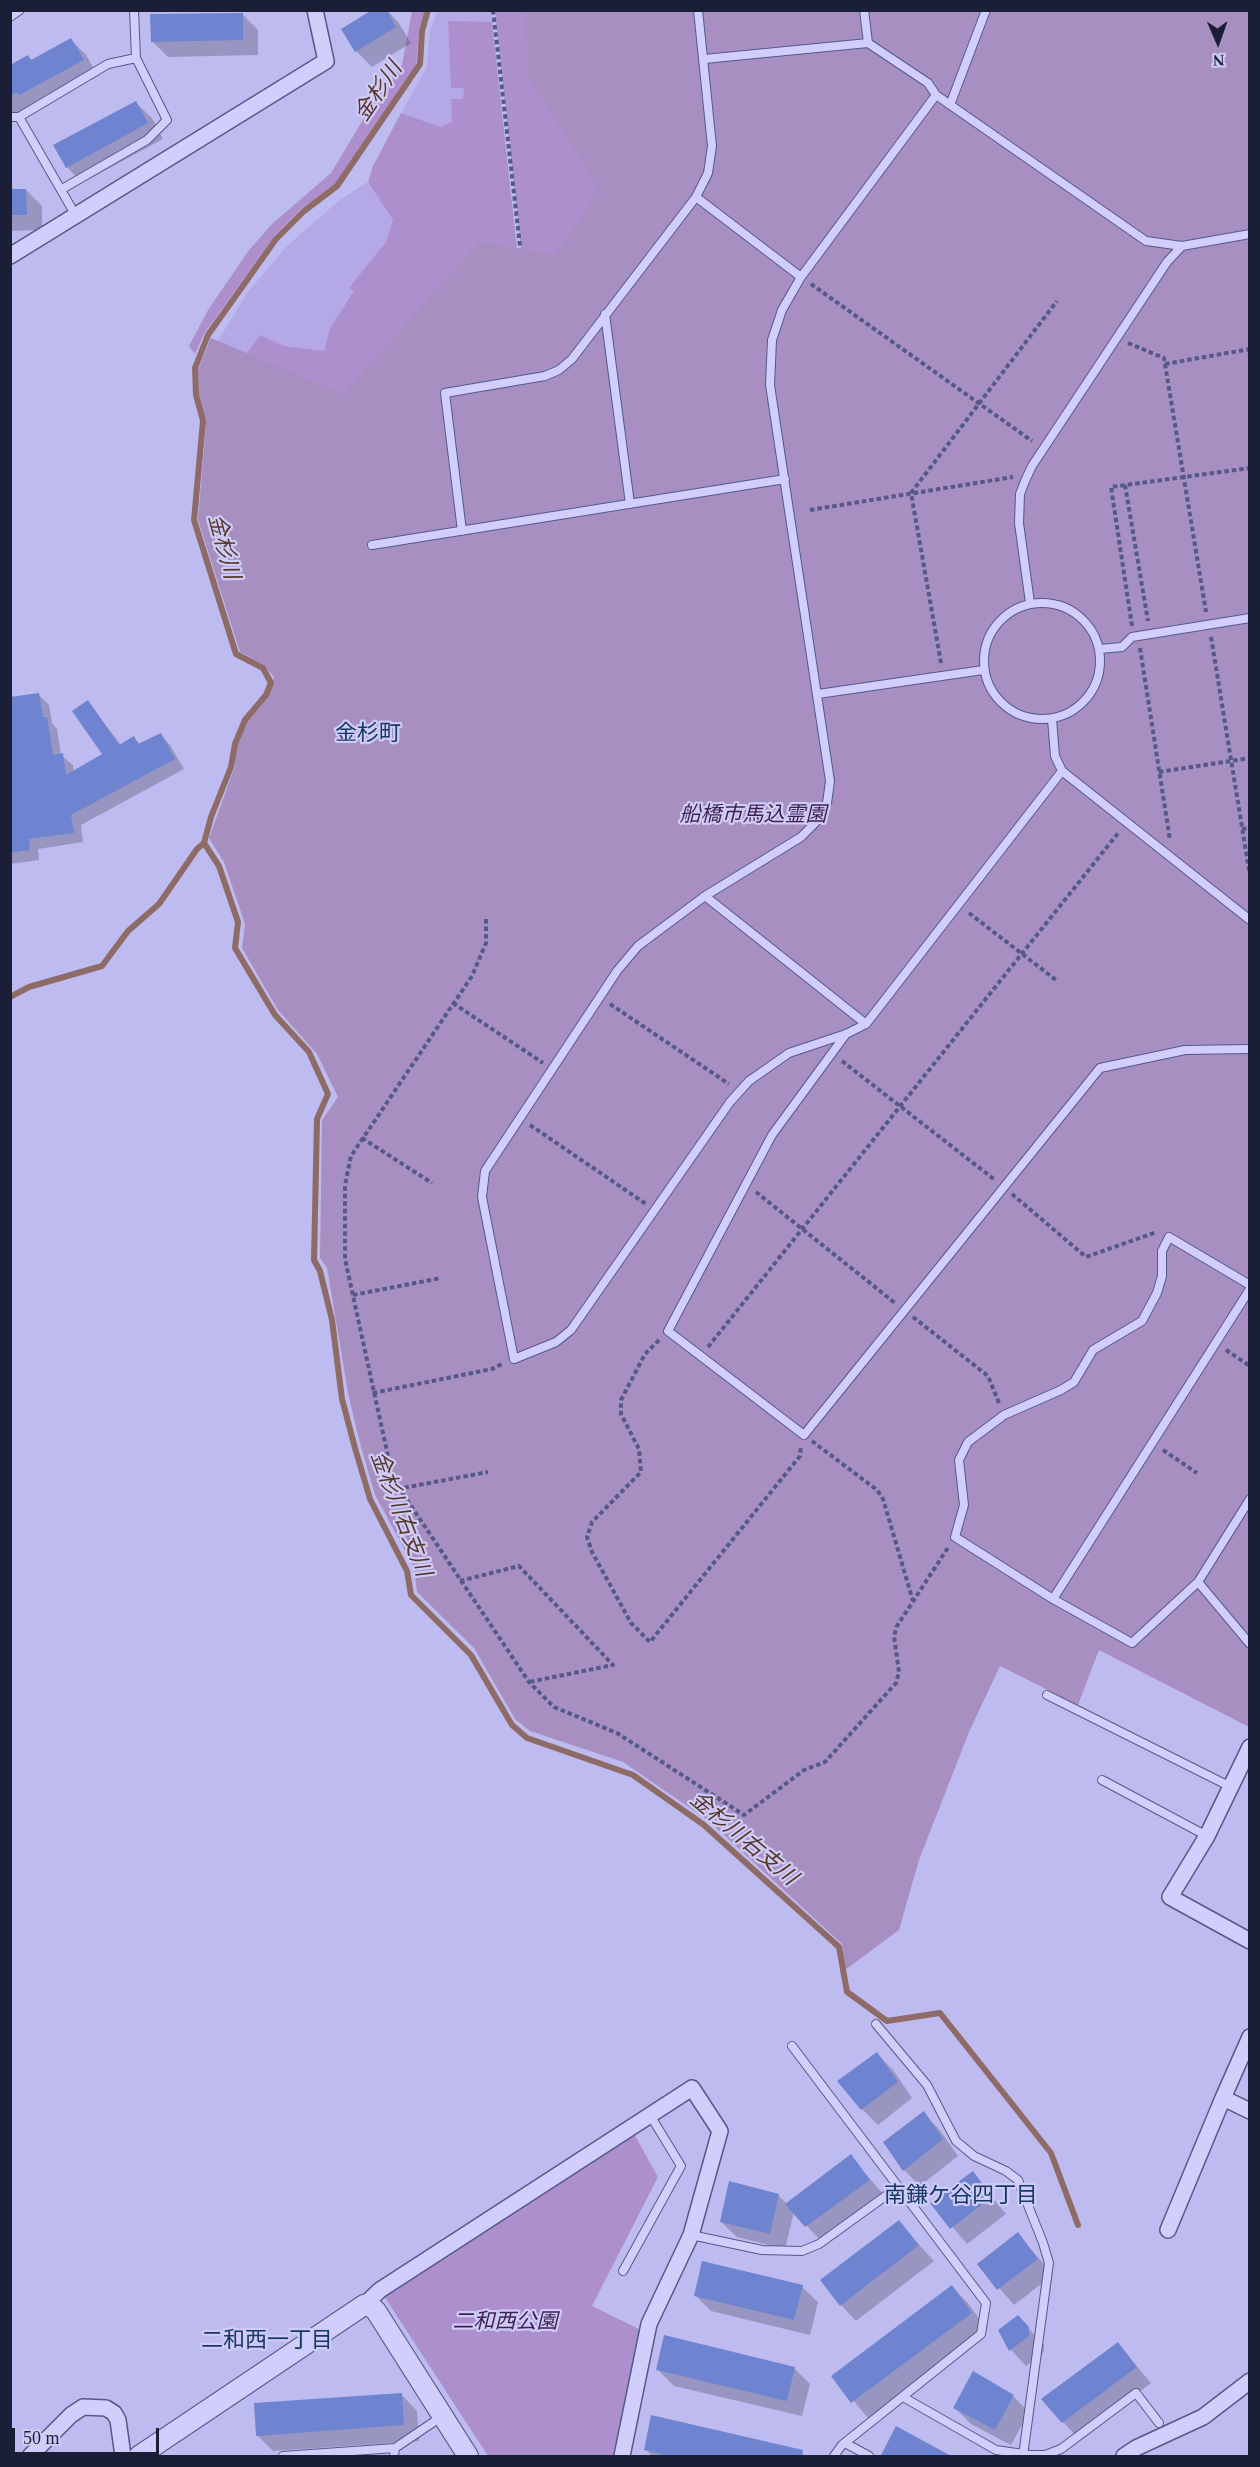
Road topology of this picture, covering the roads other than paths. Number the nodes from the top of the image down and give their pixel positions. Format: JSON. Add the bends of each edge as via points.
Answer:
{"nodes":[{"id":1,"x":20,"y":10,"type":"edge"},
{"id":2,"x":134,"y":10,"type":"edge"},
{"id":3,"x":315,"y":10,"type":"edge"},
{"id":4,"x":698,"y":10,"type":"edge"},
{"id":5,"x":864,"y":10,"type":"edge"},
{"id":6,"x":986,"y":10,"type":"edge"},
{"id":7,"x":10,"y":17,"type":"edge"},
{"id":8,"x":868,"y":43,"type":"junction"},
{"id":9,"x":136,"y":58,"type":"junction"},
{"id":10,"x":705,"y":59,"type":"junction"},
{"id":11,"x":936,"y":95,"type":"junction"},
{"id":12,"x":950,"y":105,"type":"junction"},
{"id":13,"x":15,"y":117,"type":"edge"},
{"id":14,"x":62,"y":189,"type":"junction"},
{"id":15,"x":696,"y":198,"type":"junction"},
{"id":16,"x":76,"y":216,"type":"junction"},
{"id":17,"x":1250,"y":234,"type":"edge"},
{"id":18,"x":1182,"y":246,"type":"junction"},
{"id":19,"x":10,"y":256,"type":"edge"},
{"id":20,"x":801,"y":277,"type":"junction"},
{"id":21,"x":605,"y":314,"type":"junction"},
{"id":22,"x":785,"y":479,"type":"junction"},
{"id":23,"x":630,"y":504,"type":"junction"},
{"id":24,"x":462,"y":531,"type":"junction"},
{"id":25,"x":372,"y":545,"type":"dead end"},
{"id":26,"x":1030,"y":603,"type":"junction"},
{"id":27,"x":1250,"y":618,"type":"edge"},
{"id":28,"x":1100,"y":649,"type":"junction"},
{"id":29,"x":983,"y":670,"type":"junction"},
{"id":30,"x":818,"y":694,"type":"junction"},
{"id":31,"x":1052,"y":719,"type":"junction"},
{"id":32,"x":1062,"y":771,"type":"junction"},
{"id":33,"x":705,"y":896,"type":"junction"},
{"id":34,"x":1250,"y":920,"type":"edge"},
{"id":35,"x":866,"y":1024,"type":"junction"},
{"id":36,"x":846,"y":1035,"type":"junction"},
{"id":37,"x":1250,"y":1049,"type":"edge"},
{"id":38,"x":1250,"y":1287,"type":"edge"},
{"id":39,"x":1250,"y":1499,"type":"edge"},
{"id":40,"x":1198,"y":1582,"type":"junction"},
{"id":41,"x":1053,"y":1599,"type":"junction"},
{"id":42,"x":1250,"y":1644,"type":"edge"},
{"id":43,"x":1047,"y":1695,"type":"dead end"},
{"id":44,"x":1250,"y":1747,"type":"edge"},
{"id":45,"x":1102,"y":1780,"type":"dead end"},
{"id":46,"x":1231,"y":1787,"type":"junction"},
{"id":47,"x":1207,"y":1836,"type":"junction"},
{"id":48,"x":1250,"y":1941,"type":"edge"},
{"id":49,"x":876,"y":2024,"type":"dead end"},
{"id":50,"x":1250,"y":2037,"type":"edge"},
{"id":51,"x":792,"y":2046,"type":"dead end"},
{"id":52,"x":1223,"y":2098,"type":"junction"},
{"id":53,"x":1250,"y":2110,"type":"edge"},
{"id":54,"x":650,"y":2115,"type":"junction"},
{"id":55,"x":898,"y":2187,"type":"junction"},
{"id":56,"x":1168,"y":2229,"type":"dead end"},
{"id":57,"x":691,"y":2235,"type":"junction"},
{"id":58,"x":622,"y":2271,"type":"dead end"},
{"id":59,"x":364,"y":2305,"type":"junction"},
{"id":60,"x":1250,"y":2381,"type":"edge"},
{"id":61,"x":903,"y":2397,"type":"junction"},
{"id":62,"x":442,"y":2416,"type":"junction"},
{"id":63,"x":1159,"y":2423,"type":"dead end"},
{"id":64,"x":845,"y":2443,"type":"junction"},
{"id":65,"x":394,"y":2452,"type":"edge"},
{"id":66,"x":1023,"y":2455,"type":"edge"},
{"id":67,"x":283,"y":2456,"type":"edge"},
{"id":68,"x":30,"y":2457,"type":"edge"},
{"id":69,"x":123,"y":2457,"type":"edge"},
{"id":70,"x":140,"y":2457,"type":"edge"},
{"id":71,"x":468,"y":2457,"type":"edge"},
{"id":72,"x":622,"y":2457,"type":"edge"},
{"id":73,"x":834,"y":2457,"type":"edge"},
{"id":74,"x":870,"y":2457,"type":"edge"},
{"id":75,"x":1124,"y":2457,"type":"edge"}],
"edges":[{"from":1,"to":7,"type":"lane"},
{"from":2,"to":9,"type":"lane"},
{"from":3,"to":16,"type":"street","via":[[326,61]]},
{"from":4,"to":10,"type":"lane"},
{"from":5,"to":8,"type":"lane"},
{"from":6,"to":12,"type":"lane"},
{"from":8,"to":10,"type":"lane"},
{"from":8,"to":11,"type":"lane","via":[[928,83]]},
{"from":9,"to":13,"type":"lane","via":[[108,64]]},
{"from":9,"to":14,"type":"lane","via":[[167,120],[147,140]]},
{"from":10,"to":15,"type":"lane","via":[[711,160]]},
{"from":11,"to":12,"type":"lane"},
{"from":11,"to":20,"type":"lane"},
{"from":12,"to":18,"type":"lane","via":[[1146,241]]},
{"from":13,"to":14,"type":"lane"},
{"from":14,"to":16,"type":"lane"},
{"from":15,"to":20,"type":"lane"},
{"from":15,"to":21,"type":"lane"},
{"from":16,"to":19,"type":"street"},
{"from":17,"to":18,"type":"lane"},
{"from":18,"to":26,"type":"lane","via":[[1027,475],[1020,494],[1019,524]]},
{"from":20,"to":22,"type":"lane","via":[[782,310],[772,340],[770,363]]},
{"from":21,"to":23,"type":"lane"},
{"from":21,"to":24,"type":"lane","via":[[572,359],[559,370],[546,376],[445,393]]},
{"from":22,"to":23,"type":"lane"},
{"from":22,"to":30,"type":"lane"},
{"from":23,"to":24,"type":"lane"},
{"from":24,"to":25,"type":"lane"},
{"from":26,"to":28,"type":"lane","via":[[1048,602],[1082,617]]},
{"from":26,"to":29,"type":"lane","via":[[999,621],[986,644]]},
{"from":27,"to":28,"type":"lane","via":[[1136,636],[1122,646]]},
{"from":28,"to":31,"type":"lane","via":[[1100,672],[1091,694],[1074,710]]},
{"from":29,"to":30,"type":"lane"},
{"from":29,"to":31,"type":"lane","via":[[992,692],[1008,709],[1029,718]]},
{"from":30,"to":33,"type":"lane","via":[[830,781],[827,803],[801,837]]},
{"from":31,"to":32,"type":"lane","via":[[1055,756]]},
{"from":32,"to":34,"type":"lane"},
{"from":32,"to":35,"type":"lane"},
{"from":33,"to":35,"type":"lane"},
{"from":33,"to":36,"type":"lane","via":[[638,946],[485,1171],[482,1197],[514,1359],[556,1342],[571,1330],[730,1102],[749,1081],[789,1053]]},
{"from":35,"to":36,"type":"lane"},
{"from":36,"to":37,"type":"lane","via":[[772,1135],[668,1331],[804,1435],[1100,1068],[1185,1050]]},
{"from":38,"to":41,"type":"lane"},
{"from":38,"to":41,"type":"lane","via":[[1168,1237],[1162,1251],[1157,1293],[1142,1321],[1093,1350],[1074,1382],[1004,1414],[968,1442],[959,1460],[964,1505],[955,1537]]},
{"from":39,"to":40,"type":"lane"},
{"from":40,"to":41,"type":"lane","via":[[1132,1642]]},
{"from":40,"to":42,"type":"lane"},
{"from":43,"to":46,"type":"lane"},
{"from":44,"to":46,"type":"street"},
{"from":45,"to":47,"type":"lane"},
{"from":46,"to":47,"type":"street"},
{"from":47,"to":48,"type":"street","via":[[1170,1898]]},
{"from":49,"to":66,"type":"lane","via":[[927,2085],[956,2141],[974,2156],[1006,2170],[1018,2180],[1043,2243],[1049,2263]]},
{"from":50,"to":52,"type":"street"},
{"from":51,"to":55,"type":"lane"},
{"from":52,"to":53,"type":"street"},
{"from":52,"to":56,"type":"street"},
{"from":54,"to":57,"type":"street","via":[[692,2088],[720,2131]]},
{"from":54,"to":58,"type":"lane","via":[[681,2166]]},
{"from":54,"to":59,"type":"street","via":[[390,2283]]},
{"from":55,"to":57,"type":"lane","via":[[819,2244],[801,2251],[762,2250]]},
{"from":55,"to":61,"type":"lane","via":[[986,2303],[981,2334]]},
{"from":57,"to":72,"type":"street","via":[[649,2324]]},
{"from":59,"to":62,"type":"street","via":[[369,2304],[376,2311]]},
{"from":59,"to":70,"type":"street"},
{"from":60,"to":75,"type":"street","via":[[1203,2417]]},
{"from":61,"to":64,"type":"lane"},
{"from":61,"to":66,"type":"lane","via":[[996,2450]]},
{"from":62,"to":65,"type":"lane"},
{"from":62,"to":71,"type":"street"},
{"from":63,"to":66,"type":"lane","via":[[1136,2393],[1061,2449],[1045,2456]]},
{"from":64,"to":73,"type":"lane"},
{"from":64,"to":74,"type":"lane"},
{"from":65,"to":67,"type":"lane"},
{"from":68,"to":69,"type":"street","via":[[70,2415],[83,2408],[106,2408],[118,2420]]}]}
